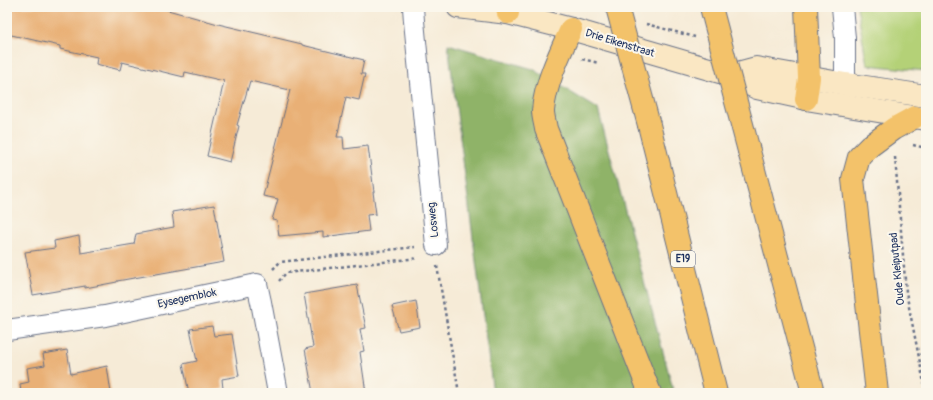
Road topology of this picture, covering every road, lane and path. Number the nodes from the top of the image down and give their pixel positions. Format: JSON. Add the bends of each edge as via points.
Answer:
{"nodes":[{"id":1,"x":413,"y":7,"type":"edge"},
{"id":2,"x":458,"y":7,"type":"edge"},
{"id":3,"x":617,"y":7,"type":"edge"},
{"id":4,"x":711,"y":7,"type":"edge"},
{"id":5,"x":806,"y":7,"type":"edge"},
{"id":6,"x":842,"y":7,"type":"edge"},
{"id":7,"x":502,"y":9,"type":"edge"},
{"id":8,"x":571,"y":29,"type":"junction"},
{"id":9,"x":845,"y":84,"type":"junction"},
{"id":10,"x":808,"y":88,"type":"junction"},
{"id":11,"x":926,"y":96,"type":"edge"},
{"id":12,"x":920,"y":118,"type":"edge"},
{"id":13,"x":894,"y":150,"type":"dead end"},
{"id":14,"x":436,"y":250,"type":"junction"},
{"id":15,"x":259,"y":293,"type":"junction"},
{"id":16,"x":7,"y":330,"type":"edge"},
{"id":17,"x":278,"y":393,"type":"edge"},
{"id":18,"x":458,"y":393,"type":"edge"},
{"id":19,"x":650,"y":393,"type":"edge"},
{"id":20,"x":716,"y":393,"type":"edge"},
{"id":21,"x":812,"y":393,"type":"edge"},
{"id":22,"x":877,"y":393,"type":"edge"},
{"id":23,"x":926,"y":393,"type":"edge"}],
"edges":[{"from":1,"to":14,"type":"street","name":"Losweg"},
{"from":2,"to":7,"type":"street","name":"Drie Eikenstraat"},
{"from":3,"to":20,"type":"highway","number":"E19","bridge":true},
{"from":4,"to":21,"type":"highway","bridge":true},
{"from":5,"to":10,"type":"highway"},
{"from":6,"to":9,"type":"street","via":[[846,38]]},
{"from":7,"to":8,"type":"street","name":"Drie Eikenstraat"},
{"from":8,"to":10,"type":"street","name":"Drie Eikenstraat","via":[[730,75],[756,68]]},
{"from":8,"to":19,"type":"highway","via":[[546,96],[543,112],[546,129]]},
{"from":9,"to":10,"type":"street","name":"Drie Eikenstraat"},
{"from":9,"to":11,"type":"street","name":"Drie Eikenstraat"},
{"from":10,"to":12,"type":"street","name":"Drie Eikenstraat"},
{"from":12,"to":22,"type":"highway","via":[[893,130],[870,146],[860,157],[853,179]]},
{"from":13,"to":23,"type":"path","name":"Oude Kleiputpad","via":[[906,292]]},
{"from":14,"to":15,"type":"path","via":[[286,273]]},
{"from":14,"to":15,"type":"path","name":"Losweg","via":[[280,262]]},
{"from":14,"to":18,"type":"path"},
{"from":15,"to":16,"type":"street","name":"Eysegemblok"},
{"from":15,"to":17,"type":"street"}]}
